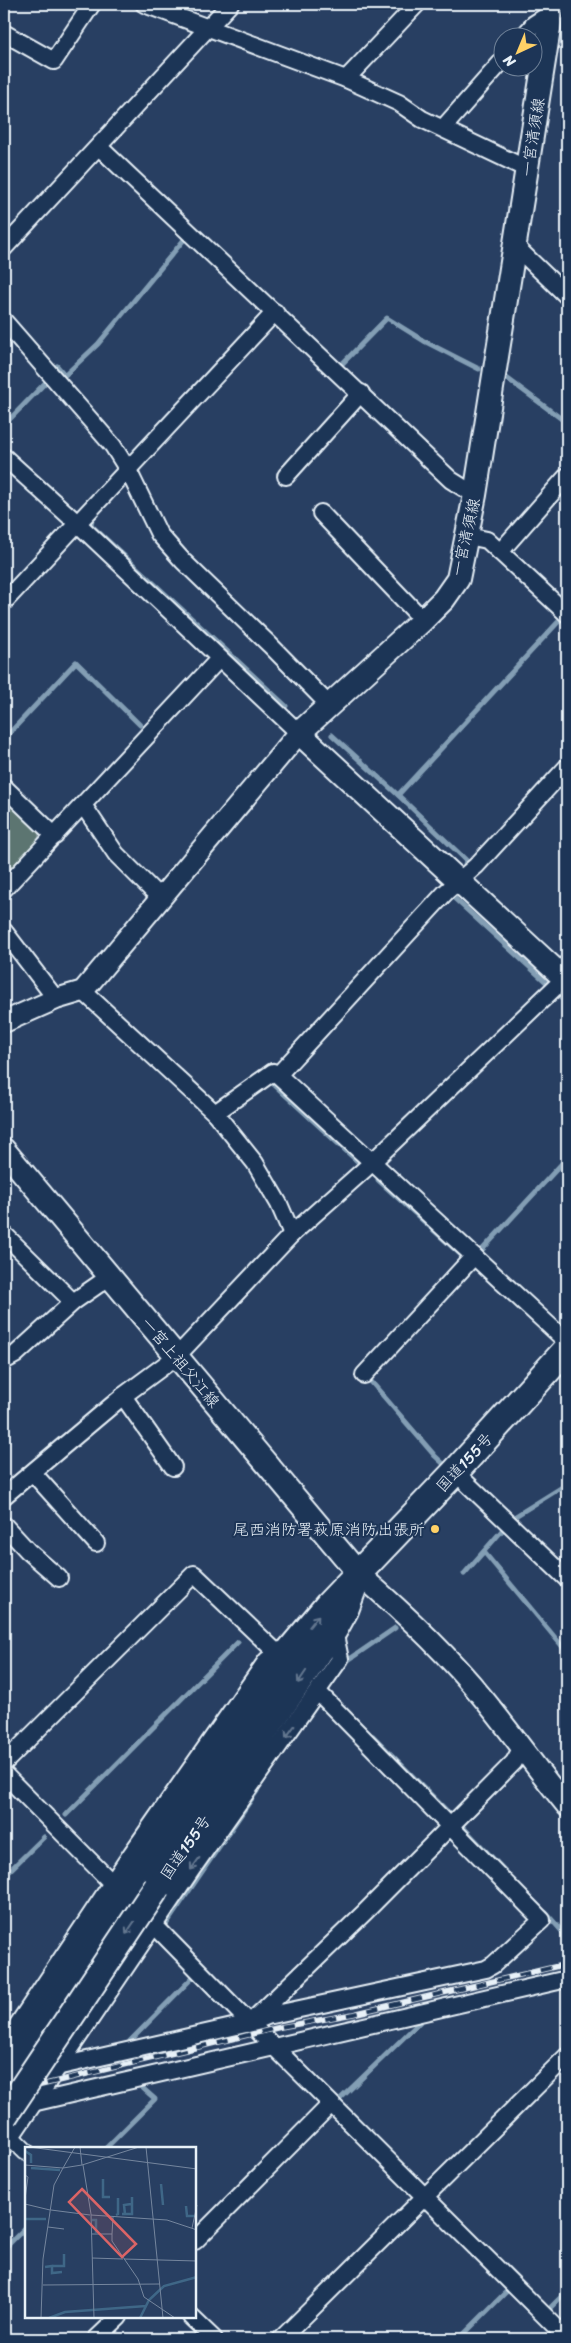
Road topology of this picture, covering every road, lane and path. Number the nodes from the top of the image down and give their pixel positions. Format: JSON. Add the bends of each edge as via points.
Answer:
{"nodes":[{"id":1,"x":92,"y":4,"type":"edge"},
{"id":2,"x":144,"y":4,"type":"edge"},
{"id":3,"x":230,"y":4,"type":"edge"},
{"id":4,"x":417,"y":4,"type":"edge"},
{"id":5,"x":552,"y":9,"type":"edge"},
{"id":6,"x":208,"y":26,"type":"junction"},
{"id":7,"x":531,"y":28,"type":"edge"},
{"id":8,"x":4,"y":33,"type":"edge"},
{"id":9,"x":494,"y":70,"type":"edge"},
{"id":10,"x":346,"y":79,"type":"junction"},
{"id":11,"x":443,"y":128,"type":"junction"},
{"id":12,"x":99,"y":147,"type":"junction"},
{"id":13,"x":527,"y":169,"type":"junction"},
{"id":14,"x":514,"y":244,"type":"junction"},
{"id":15,"x":4,"y":248,"type":"edge"},
{"id":16,"x":567,"y":294,"type":"edge"},
{"id":17,"x":276,"y":312,"type":"junction"},
{"id":18,"x":4,"y":321,"type":"edge"},
{"id":19,"x":361,"y":393,"type":"junction"},
{"id":20,"x":4,"y":456,"type":"edge"},
{"id":21,"x":128,"y":470,"type":"junction"},
{"id":22,"x":286,"y":476,"type":"dead end"},
{"id":23,"x":567,"y":476,"type":"edge"},
{"id":24,"x":475,"y":495,"type":"junction"},
{"id":25,"x":322,"y":513,"type":"dead end"},
{"id":26,"x":77,"y":523,"type":"junction"},
{"id":27,"x":468,"y":536,"type":"junction"},
{"id":28,"x":500,"y":552,"type":"junction"},
{"id":29,"x":4,"y":602,"type":"edge"},
{"id":30,"x":567,"y":614,"type":"edge"},
{"id":31,"x":423,"y":620,"type":"junction"},
{"id":32,"x":219,"y":659,"type":"junction"},
{"id":33,"x":329,"y":705,"type":"junction"},
{"id":34,"x":299,"y":733,"type":"junction"},
{"id":35,"x":567,"y":767,"type":"edge"},
{"id":36,"x":4,"y":787,"type":"edge"},
{"id":37,"x":83,"y":805,"type":"junction"},
{"id":38,"x":55,"y":836,"type":"junction"},
{"id":39,"x":459,"y":880,"type":"junction"},
{"id":40,"x":4,"y":889,"type":"edge"},
{"id":41,"x":160,"y":898,"type":"junction"},
{"id":42,"x":4,"y":931,"type":"edge"},
{"id":43,"x":566,"y":978,"type":"edge"},
{"id":44,"x":84,"y":991,"type":"junction"},
{"id":45,"x":56,"y":999,"type":"junction"},
{"id":46,"x":4,"y":1022,"type":"edge"},
{"id":47,"x":278,"y":1075,"type":"junction"},
{"id":48,"x":215,"y":1114,"type":"junction"},
{"id":49,"x":4,"y":1150,"type":"edge"},
{"id":50,"x":372,"y":1162,"type":"junction"},
{"id":51,"x":4,"y":1234,"type":"edge"},
{"id":52,"x":292,"y":1234,"type":"junction"},
{"id":53,"x":474,"y":1256,"type":"junction"},
{"id":54,"x":109,"y":1278,"type":"junction"},
{"id":55,"x":74,"y":1302,"type":"junction"},
{"id":56,"x":567,"y":1342,"type":"edge"},
{"id":57,"x":567,"y":1350,"type":"edge"},
{"id":58,"x":176,"y":1356,"type":"junction"},
{"id":59,"x":4,"y":1361,"type":"edge"},
{"id":60,"x":364,"y":1375,"type":"dead end"},
{"id":61,"x":123,"y":1396,"type":"junction"},
{"id":62,"x":173,"y":1466,"type":"dead end"},
{"id":63,"x":456,"y":1472,"type":"junction"},
{"id":64,"x":33,"y":1473,"type":"junction"},
{"id":65,"x":6,"y":1491,"type":"edge"},
{"id":66,"x":4,"y":1524,"type":"edge"},
{"id":67,"x":96,"y":1544,"type":"dead end"},
{"id":68,"x":359,"y":1574,"type":"junction"},
{"id":69,"x":59,"y":1578,"type":"dead end"},
{"id":70,"x":567,"y":1578,"type":"edge"},
{"id":71,"x":334,"y":1630,"type":"junction"},
{"id":72,"x":291,"y":1649,"type":"junction"},
{"id":73,"x":318,"y":1692,"type":"junction"},
{"id":74,"x":522,"y":1747,"type":"junction"},
{"id":75,"x":4,"y":1763,"type":"edge"},
{"id":76,"x":4,"y":1774,"type":"edge"},
{"id":77,"x":567,"y":1806,"type":"edge"},
{"id":78,"x":450,"y":1826,"type":"junction"},
{"id":79,"x":147,"y":1882,"type":"junction"},
{"id":80,"x":112,"y":1883,"type":"junction"},
{"id":81,"x":154,"y":1925,"type":"junction"},
{"id":82,"x":567,"y":1979,"type":"edge"},
{"id":83,"x":250,"y":2023,"type":"junction"},
{"id":84,"x":4,"y":2045,"type":"edge"},
{"id":85,"x":274,"y":2046,"type":"junction"},
{"id":86,"x":567,"y":2056,"type":"edge"},
{"id":87,"x":58,"y":2066,"type":"junction"},
{"id":88,"x":4,"y":2070,"type":"edge"},
{"id":89,"x":4,"y":2080,"type":"edge"},
{"id":90,"x":33,"y":2102,"type":"junction"},
{"id":91,"x":331,"y":2104,"type":"junction"},
{"id":92,"x":4,"y":2109,"type":"edge"},
{"id":93,"x":5,"y":2132,"type":"edge"},
{"id":94,"x":25,"y":2151,"type":"edge"},
{"id":95,"x":426,"y":2196,"type":"junction"},
{"id":96,"x":196,"y":2240,"type":"edge"},
{"id":97,"x":117,"y":2318,"type":"edge"},
{"id":98,"x":192,"y":2318,"type":"edge"},
{"id":99,"x":567,"y":2338,"type":"edge"},
{"id":100,"x":96,"y":2339,"type":"edge"},
{"id":101,"x":214,"y":2339,"type":"edge"},
{"id":102,"x":281,"y":2339,"type":"edge"}],
"edges":[{"from":1,"to":8,"type":"street","via":[[54,60]]},
{"from":2,"to":6,"type":"street"},
{"from":3,"to":6,"type":"street"},
{"from":4,"to":10,"type":"street"},
{"from":5,"to":7,"type":"street"},
{"from":5,"to":13,"type":"main road","name":"一宮清須線"},
{"from":6,"to":10,"type":"street"},
{"from":6,"to":12,"type":"street"},
{"from":9,"to":11,"type":"street"},
{"from":10,"to":11,"type":"street"},
{"from":11,"to":13,"type":"street"},
{"from":12,"to":15,"type":"street"},
{"from":12,"to":17,"type":"street"},
{"from":13,"to":14,"type":"main road","name":"一宮清須線"},
{"from":14,"to":16,"type":"street"},
{"from":14,"to":24,"type":"main road","name":"一宮清須線"},
{"from":17,"to":19,"type":"street"},
{"from":17,"to":21,"type":"street"},
{"from":18,"to":21,"type":"street","via":[[113,446]]},
{"from":19,"to":22,"type":"street"},
{"from":19,"to":24,"type":"street","via":[[451,480]]},
{"from":20,"to":26,"type":"street"},
{"from":21,"to":26,"type":"street"},
{"from":21,"to":33,"type":"street","via":[[159,534]]},
{"from":23,"to":28,"type":"street"},
{"from":24,"to":27,"type":"main road","name":"一宮清須線"},
{"from":25,"to":31,"type":"street"},
{"from":26,"to":29,"type":"street"},
{"from":26,"to":32,"type":"street"},
{"from":27,"to":28,"type":"street","via":[[487,540]]},
{"from":27,"to":31,"type":"main road","name":"一宮清須線","via":[[458,579]]},
{"from":28,"to":30,"type":"street"},
{"from":31,"to":33,"type":"main road","name":"一宮清須線"},
{"from":32,"to":34,"type":"street"},
{"from":32,"to":37,"type":"street"},
{"from":33,"to":34,"type":"main road","name":"一宮清須線"},
{"from":34,"to":39,"type":"main road"},
{"from":34,"to":41,"type":"street"},
{"from":35,"to":39,"type":"street","via":[[476,866]]},
{"from":36,"to":38,"type":"street"},
{"from":37,"to":38,"type":"street"},
{"from":37,"to":41,"type":"street","via":[[116,854]]},
{"from":38,"to":40,"type":"street"},
{"from":39,"to":43,"type":"main road"},
{"from":39,"to":47,"type":"street"},
{"from":41,"to":44,"type":"street"},
{"from":42,"to":45,"type":"street"},
{"from":43,"to":50,"type":"street"},
{"from":44,"to":45,"type":"street"},
{"from":44,"to":48,"type":"street"},
{"from":45,"to":46,"type":"street"},
{"from":47,"to":48,"type":"street","via":[[273,1072]]},
{"from":47,"to":50,"type":"street"},
{"from":48,"to":52,"type":"street","via":[[255,1163]]},
{"from":49,"to":54,"type":"main road","name":"一宮上祖父江線"},
{"from":50,"to":52,"type":"street"},
{"from":50,"to":53,"type":"street"},
{"from":51,"to":55,"type":"street"},
{"from":52,"to":58,"type":"street"},
{"from":53,"to":56,"type":"street"},
{"from":53,"to":60,"type":"street"},
{"from":54,"to":55,"type":"street"},
{"from":54,"to":58,"type":"main road","name":"一宮上祖父江線"},
{"from":55,"to":59,"type":"street","via":[[15,1355]]},
{"from":57,"to":63,"type":"highway","name":"国道155号"},
{"from":58,"to":61,"type":"street"},
{"from":58,"to":68,"type":"main road","name":"一宮上祖父江線"},
{"from":61,"to":62,"type":"street"},
{"from":61,"to":64,"type":"street"},
{"from":63,"to":68,"type":"highway","name":"国道155号"},
{"from":63,"to":70,"type":"street"},
{"from":64,"to":65,"type":"street"},
{"from":64,"to":67,"type":"street"},
{"from":66,"to":69,"type":"street"},
{"from":68,"to":71,"type":"highway","name":"国道155号"},
{"from":72,"to":68,"type":"highway","name":"国道155号","one_way":true},
{"from":68,"to":74,"type":"street","via":[[413,1621],[458,1669]]},
{"from":71,"to":73,"type":"street","via":[[340,1659]]},
{"from":71,"to":79,"type":"highway","name":"国道155号","one_way":true},
{"from":72,"to":75,"type":"street","via":[[275,1651],[194,1574]]},
{"from":72,"to":79,"type":"highway","name":"国道155号"},
{"from":72,"to":80,"type":"street","via":[[268,1660]]},
{"from":73,"to":78,"type":"street"},
{"from":73,"to":81,"type":"street","one_way":true},
{"from":74,"to":77,"type":"street"},
{"from":74,"to":78,"type":"street","via":[[514,1762]]},
{"from":76,"to":80,"type":"street"},
{"from":78,"to":83,"type":"street"},
{"from":78,"to":83,"type":"street","via":[[542,1920],[486,1969],[267,2016]]},
{"from":79,"to":88,"type":"highway","name":"国道155号"},
{"from":79,"to":93,"type":"highway","name":"国道155号","one_way":true,"bridge":true},
{"from":80,"to":84,"type":"street"},
{"from":81,"to":83,"type":"street"},
{"from":81,"to":87,"type":"street"},
{"from":82,"to":85,"type":"street"},
{"from":83,"to":85,"type":"street"},
{"from":83,"to":87,"type":"street"},
{"from":85,"to":90,"type":"street"},
{"from":85,"to":91,"type":"street"},
{"from":86,"to":95,"type":"street"},
{"from":87,"to":89,"type":"street"},
{"from":87,"to":90,"type":"street"},
{"from":90,"to":92,"type":"street"},
{"from":90,"to":93,"type":"street"},
{"from":91,"to":95,"type":"street"},
{"from":91,"to":96,"type":"street"},
{"from":93,"to":94,"type":"street"},
{"from":95,"to":99,"type":"street"},
{"from":95,"to":102,"type":"street"},
{"from":97,"to":100,"type":"street"},
{"from":98,"to":101,"type":"street"}]}
